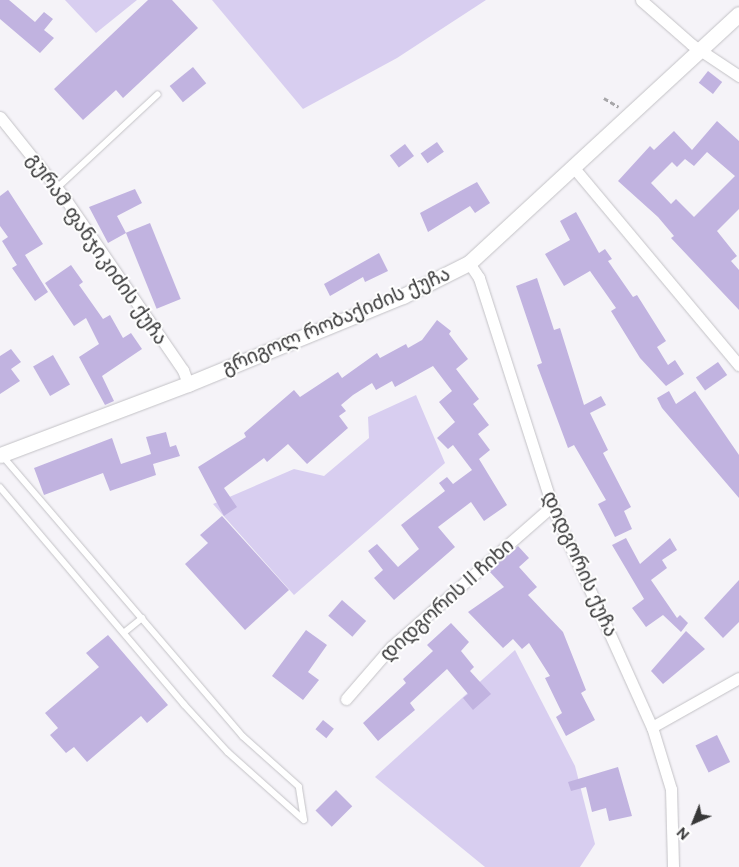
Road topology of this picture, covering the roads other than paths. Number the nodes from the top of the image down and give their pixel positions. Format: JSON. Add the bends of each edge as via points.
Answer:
{"nodes":[{"id":1,"x":641,"y":0,"type":"edge"},
{"id":2,"x":739,"y":14,"type":"edge"},
{"id":3,"x":700,"y":50,"type":"junction"},
{"id":4,"x":739,"y":76,"type":"edge"},
{"id":5,"x":157,"y":95,"type":"dead end"},
{"id":6,"x":0,"y":117,"type":"edge"},
{"id":7,"x":574,"y":168,"type":"junction"},
{"id":8,"x":57,"y":188,"type":"junction"},
{"id":9,"x":468,"y":263,"type":"junction"},
{"id":10,"x":739,"y":366,"type":"edge"},
{"id":11,"x":188,"y":384,"type":"junction"},
{"id":12,"x":0,"y":454,"type":"edge"},
{"id":13,"x":0,"y":487,"type":"edge"},
{"id":14,"x":552,"y":506,"type":"junction"},
{"id":15,"x":142,"y":618,"type":"junction"},
{"id":16,"x":125,"y":632,"type":"junction"},
{"id":17,"x":739,"y":678,"type":"edge"},
{"id":18,"x":346,"y":699,"type":"dead end"},
{"id":19,"x":652,"y":727,"type":"junction"},
{"id":20,"x":673,"y":867,"type":"edge"}],
"edges":[{"from":1,"to":3,"type":"street"},
{"from":2,"to":3,"type":"street","name":"გრიგოლ რობაქიძის ქუჩა"},
{"from":3,"to":4,"type":"street"},
{"from":3,"to":7,"type":"street","name":"გრიგოლ რობაქიძის ქუჩა"},
{"from":5,"to":8,"type":"lane"},
{"from":6,"to":8,"type":"street","name":"გურამ ფანჯიკიძის ქუჩა"},
{"from":7,"to":9,"type":"street","name":"გრიგოლ რობაქიძის ქუჩა"},
{"from":7,"to":10,"type":"street"},
{"from":8,"to":11,"type":"street","name":"გურამ ფანჯიკიძის ქუჩა","via":[[183,370]]},
{"from":9,"to":11,"type":"street","name":"გრიგოლ რობაქიძის ქუჩა","via":[[404,296]]},
{"from":9,"to":14,"type":"street","name":"დიდგორის ქუჩა","via":[[479,278]]},
{"from":11,"to":12,"type":"street","name":"გრიგოლ რობაქიძის ქუჩა"},
{"from":12,"to":15,"type":"lane"},
{"from":13,"to":16,"type":"lane"},
{"from":14,"to":18,"type":"street","name":"დიდგორის II ჩიხი","via":[[391,648]]},
{"from":14,"to":19,"type":"street","name":"დიდგორის ქუჩა"},
{"from":15,"to":16,"type":"lane"},
{"from":15,"to":16,"type":"lane","via":[[243,737],[299,787],[304,820],[228,752]]},
{"from":17,"to":19,"type":"street"},
{"from":19,"to":20,"type":"street","name":"დიდგორის ქუჩა","via":[[671,789]]}]}
